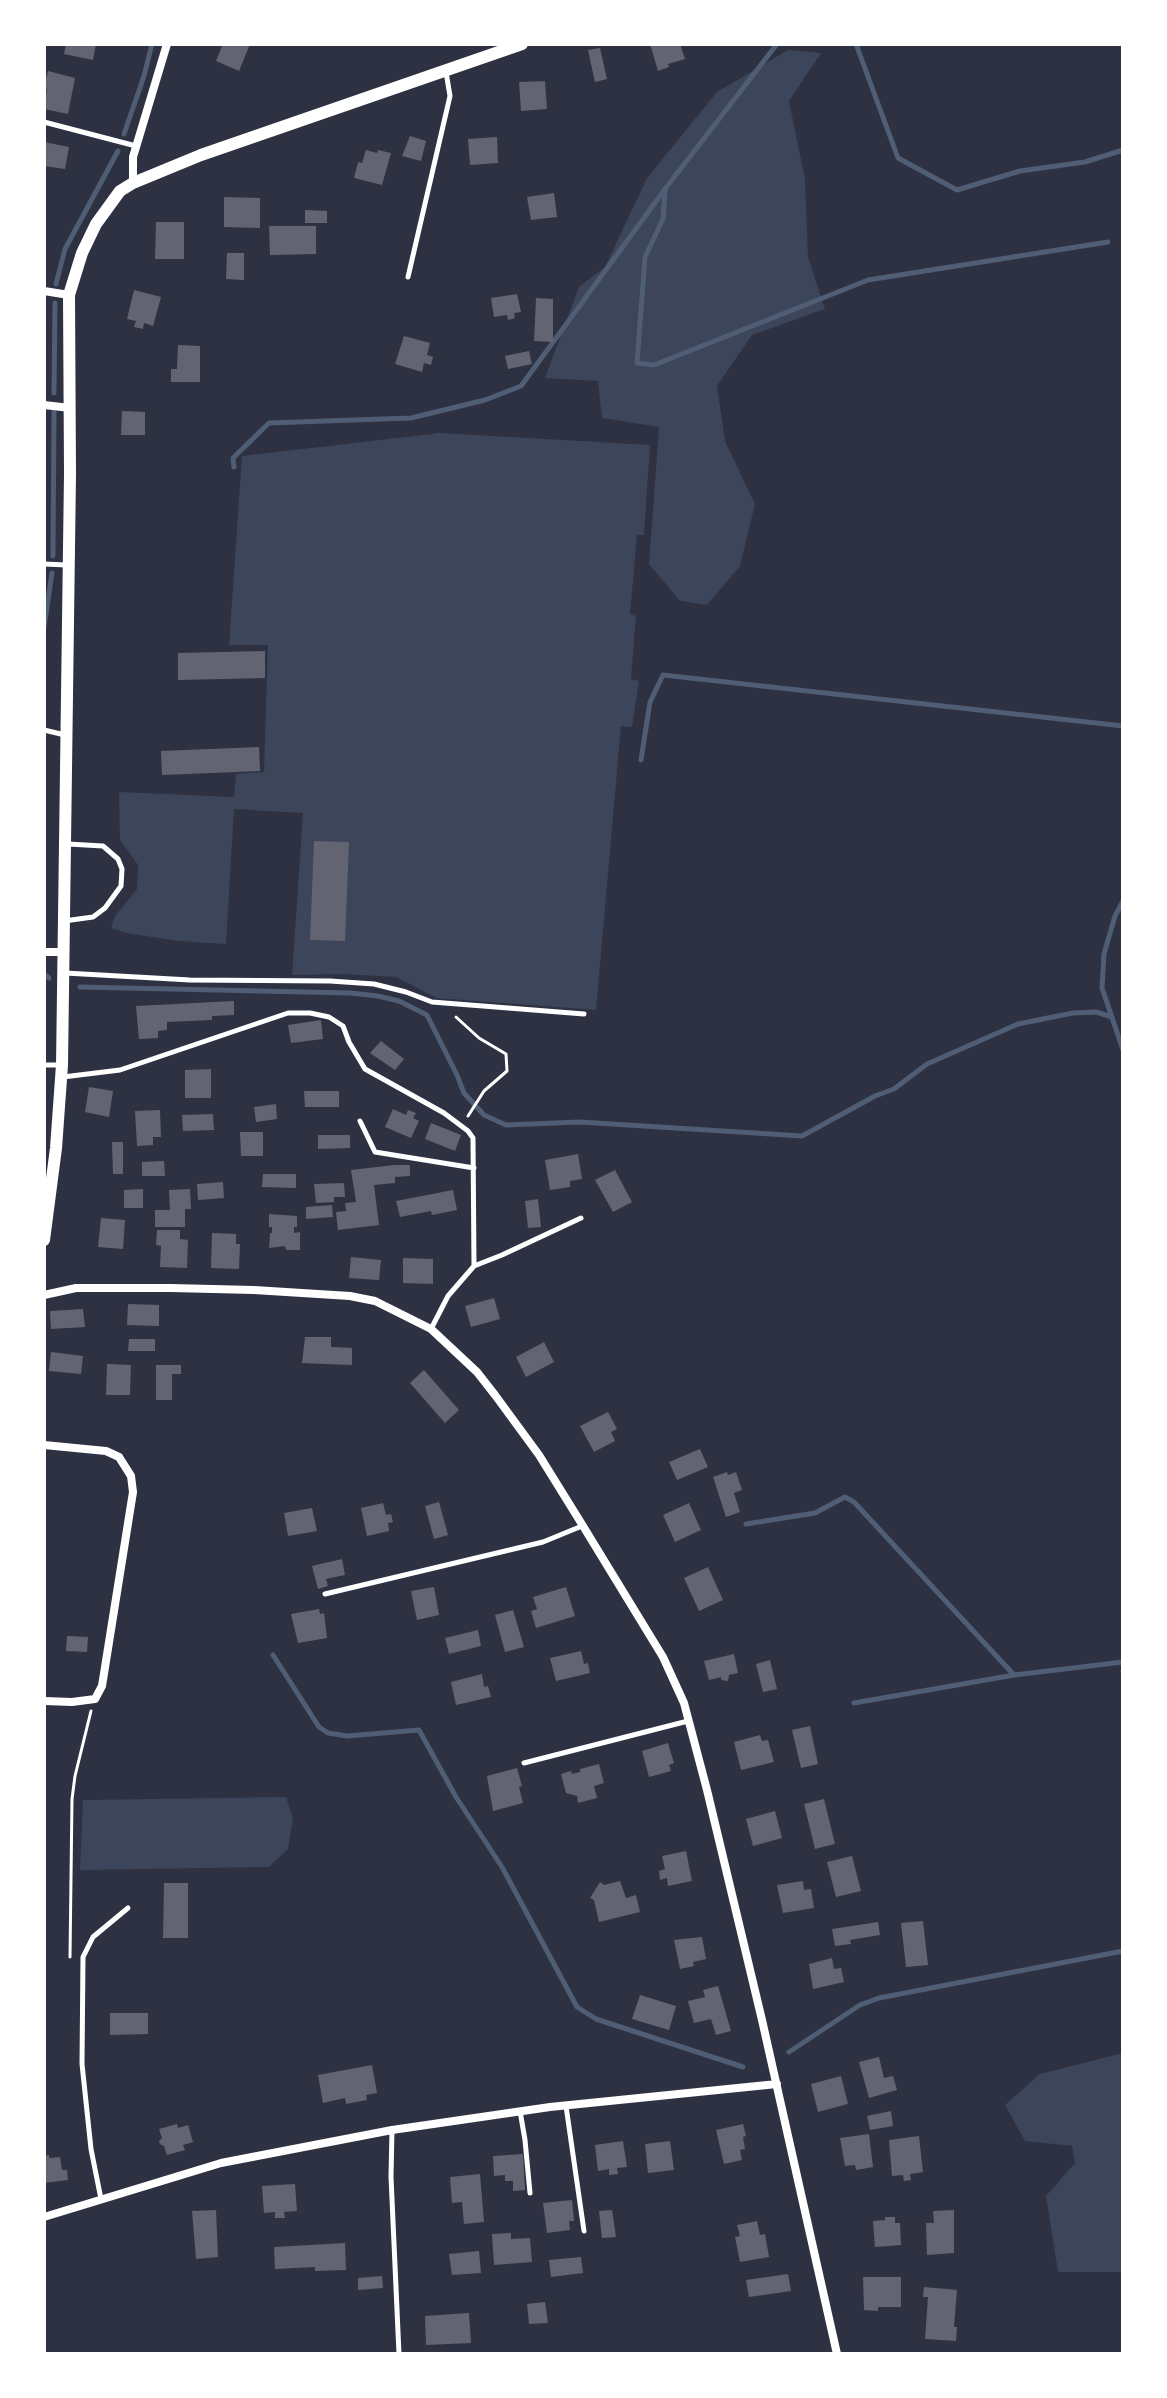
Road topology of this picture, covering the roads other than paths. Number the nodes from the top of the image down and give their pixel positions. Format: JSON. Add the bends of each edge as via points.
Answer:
{"nodes":[{"id":1,"x":167,"y":44,"type":"edge"},
{"id":2,"x":522,"y":44,"type":"edge"},
{"id":3,"x":446,"y":71,"type":"junction"},
{"id":4,"x":44,"y":122,"type":"edge"},
{"id":5,"x":137,"y":146,"type":"junction"},
{"id":6,"x":133,"y":183,"type":"junction"},
{"id":7,"x":408,"y":277,"type":"dead end"},
{"id":8,"x":44,"y":291,"type":"edge"},
{"id":9,"x":69,"y":295,"type":"junction"},
{"id":10,"x":44,"y":405,"type":"edge"},
{"id":11,"x":70,"y":408,"type":"junction"},
{"id":12,"x":44,"y":564,"type":"edge"},
{"id":13,"x":69,"y":565,"type":"junction"},
{"id":14,"x":44,"y":730,"type":"edge"},
{"id":15,"x":65,"y":735,"type":"junction"},
{"id":16,"x":65,"y":844,"type":"junction"},
{"id":17,"x":63,"y":921,"type":"junction"},
{"id":18,"x":44,"y":952,"type":"edge"},
{"id":19,"x":64,"y":952,"type":"junction"},
{"id":20,"x":64,"y":973,"type":"junction"},
{"id":21,"x":584,"y":1014,"type":"dead end"},
{"id":22,"x":44,"y":1065,"type":"edge"},
{"id":23,"x":62,"y":1071,"type":"junction"},
{"id":24,"x":360,"y":1121,"type":"dead end"},
{"id":25,"x":50,"y":1148,"type":"edge"},
{"id":26,"x":474,"y":1168,"type":"junction"},
{"id":27,"x":581,"y":1218,"type":"dead end"},
{"id":28,"x":44,"y":1240,"type":"edge"},
{"id":29,"x":474,"y":1266,"type":"junction"},
{"id":30,"x":44,"y":1295,"type":"edge"},
{"id":31,"x":431,"y":1329,"type":"junction"},
{"id":32,"x":44,"y":1445,"type":"edge"},
{"id":33,"x":583,"y":1526,"type":"junction"},
{"id":34,"x":325,"y":1594,"type":"dead end"},
{"id":35,"x":44,"y":1701,"type":"edge"},
{"id":36,"x":688,"y":1721,"type":"junction"},
{"id":37,"x":524,"y":1763,"type":"dead end"},
{"id":38,"x":128,"y":1908,"type":"dead end"},
{"id":39,"x":777,"y":2084,"type":"junction"},
{"id":40,"x":566,"y":2106,"type":"junction"},
{"id":41,"x":520,"y":2111,"type":"junction"},
{"id":42,"x":392,"y":2130,"type":"junction"},
{"id":43,"x":530,"y":2193,"type":"dead end"},
{"id":44,"x":101,"y":2200,"type":"junction"},
{"id":45,"x":44,"y":2217,"type":"edge"},
{"id":46,"x":584,"y":2231,"type":"dead end"},
{"id":47,"x":399,"y":2354,"type":"edge"},
{"id":48,"x":837,"y":2354,"type":"edge"}],
"edges":[{"from":1,"to":5,"type":"street"},
{"from":2,"to":3,"type":"street"},
{"from":3,"to":6,"type":"street"},
{"from":3,"to":7,"type":"lane","via":[[450,96]]},
{"from":4,"to":5,"type":"lane"},
{"from":5,"to":6,"type":"street"},
{"from":6,"to":9,"type":"street","via":[[120,191],[96,224]]},
{"from":8,"to":9,"type":"street"},
{"from":9,"to":11,"type":"street"},
{"from":10,"to":11,"type":"street"},
{"from":11,"to":13,"type":"street"},
{"from":12,"to":13,"type":"lane"},
{"from":13,"to":15,"type":"street"},
{"from":14,"to":15,"type":"lane"},
{"from":15,"to":16,"type":"street"},
{"from":16,"to":17,"type":"street"},
{"from":16,"to":17,"type":"lane","via":[[103,846],[122,869],[121,886],[105,908],[93,917]]},
{"from":17,"to":19,"type":"street"},
{"from":18,"to":19,"type":"street"},
{"from":19,"to":20,"type":"street"},
{"from":20,"to":21,"type":"lane","via":[[374,984],[432,1002]]},
{"from":20,"to":23,"type":"street"},
{"from":22,"to":23,"type":"lane"},
{"from":23,"to":25,"type":"street"},
{"from":23,"to":26,"type":"lane","via":[[120,1070],[288,1013],[329,1017],[343,1026],[365,1069],[461,1125],[473,1138]]},
{"from":24,"to":26,"type":"lane","via":[[375,1152]]},
{"from":25,"to":28,"type":"street"},
{"from":26,"to":29,"type":"lane"},
{"from":27,"to":29,"type":"lane"},
{"from":29,"to":31,"type":"lane","via":[[448,1296]]},
{"from":30,"to":31,"type":"street","via":[[76,1288],[171,1288],[350,1296],[375,1301]]},
{"from":31,"to":33,"type":"street","via":[[495,1395]]},
{"from":32,"to":35,"type":"street","via":[[119,1457],[131,1476],[133,1492],[102,1686],[95,1699]]},
{"from":33,"to":34,"type":"lane","via":[[543,1542]]},
{"from":33,"to":36,"type":"street","via":[[663,1657]]},
{"from":36,"to":37,"type":"lane"},
{"from":36,"to":39,"type":"street"},
{"from":38,"to":44,"type":"lane","via":[[93,1937],[83,1957],[82,2064]]},
{"from":39,"to":40,"type":"street"},
{"from":39,"to":48,"type":"street"},
{"from":40,"to":41,"type":"street"},
{"from":40,"to":46,"type":"lane"},
{"from":41,"to":42,"type":"street"},
{"from":41,"to":43,"type":"lane"},
{"from":42,"to":44,"type":"street","via":[[221,2163]]},
{"from":42,"to":47,"type":"lane"},
{"from":44,"to":45,"type":"street"}]}
